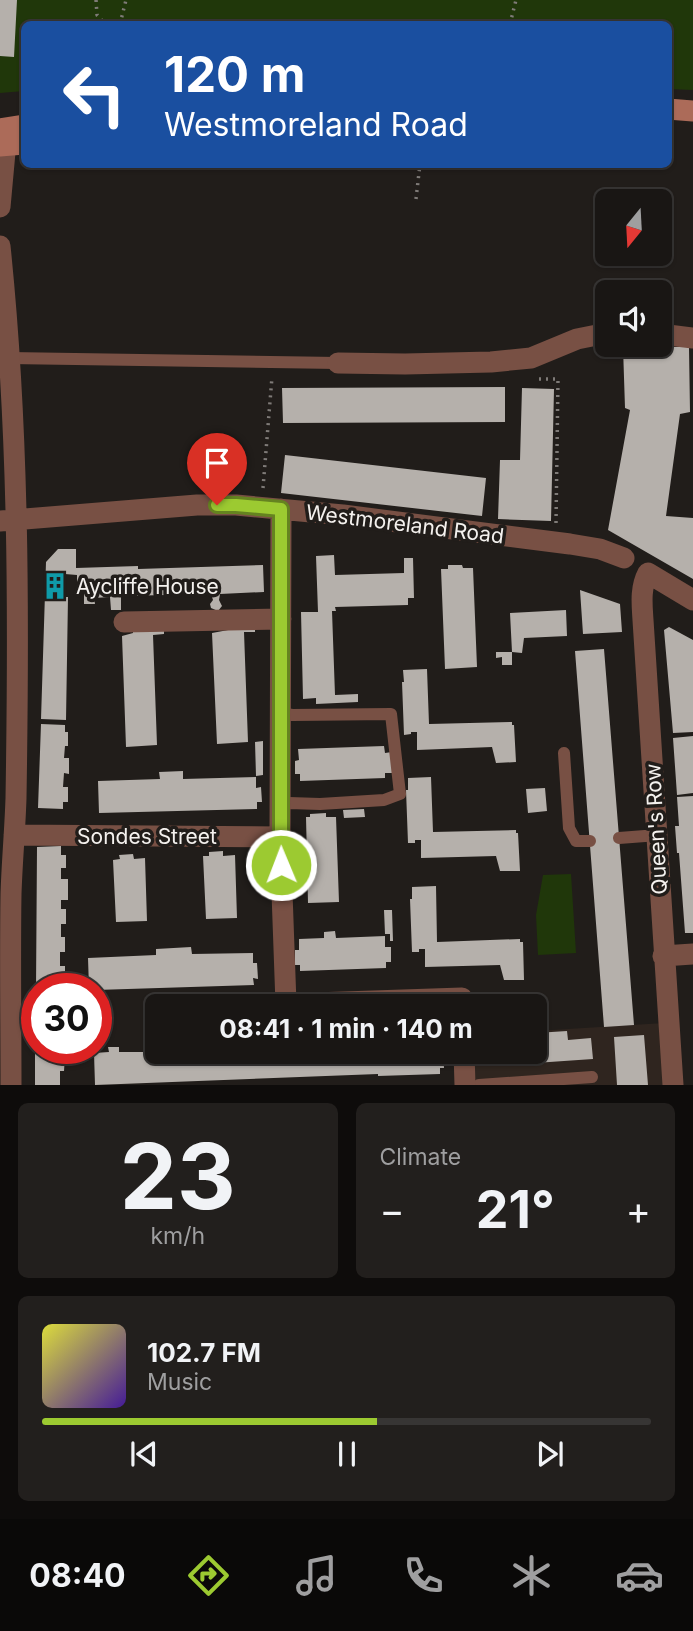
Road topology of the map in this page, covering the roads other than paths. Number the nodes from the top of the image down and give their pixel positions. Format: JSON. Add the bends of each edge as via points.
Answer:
{"nodes":[{"id":1,"x":672,"y":109,"type":"edge"},
{"id":2,"x":693,"y":111,"type":"edge"},
{"id":3,"x":10,"y":136,"type":"edge"},
{"id":4,"x":0,"y":207,"type":"edge"},
{"id":5,"x":0,"y":246,"type":"edge"},
{"id":6,"x":595,"y":335,"type":"edge"},
{"id":7,"x":672,"y":335,"type":"edge"},
{"id":8,"x":693,"y":338,"type":"edge"},
{"id":9,"x":9,"y":358,"type":"junction"},
{"id":10,"x":338,"y":363,"type":"joint"},
{"id":11,"x":271,"y":508,"type":"junction"},
{"id":12,"x":9,"y":520,"type":"edge"},
{"id":13,"x":624,"y":558,"type":"dead end"},
{"id":14,"x":693,"y":600,"type":"edge"},
{"id":15,"x":281,"y":619,"type":"junction"},
{"id":16,"x":124,"y":622,"type":"dead end"},
{"id":17,"x":281,"y":713,"type":"junction"},
{"id":18,"x":564,"y":753,"type":"dead end"},
{"id":19,"x":281,"y":804,"type":"junction"},
{"id":20,"x":14,"y":835,"type":"junction"},
{"id":21,"x":657,"y":835,"type":"junction"},
{"id":22,"x":280,"y":837,"type":"junction"},
{"id":23,"x":619,"y":838,"type":"dead end"},
{"id":24,"x":590,"y":841,"type":"dead end"},
{"id":25,"x":5,"y":953,"type":"edge"},
{"id":26,"x":693,"y":954,"type":"edge"},
{"id":27,"x":663,"y":956,"type":"junction"},
{"id":28,"x":286,"y":994,"type":"edge"},
{"id":29,"x":464,"y":1064,"type":"edge"},
{"id":30,"x":592,"y":1077,"type":"dead end"},
{"id":31,"x":10,"y":1085,"type":"edge"},
{"id":32,"x":465,"y":1085,"type":"edge"},
{"id":33,"x":479,"y":1085,"type":"edge"},
{"id":34,"x":673,"y":1085,"type":"edge"}],
"edges":[{"from":1,"to":2,"type":"main road"},
{"from":3,"to":4,"type":"street"},
{"from":5,"to":9,"type":"street"},
{"from":6,"to":10,"type":"street","via":[[531,359]]},
{"from":7,"to":8,"type":"street"},
{"from":9,"to":10,"type":"lane"},
{"from":9,"to":12,"type":"street"},
{"from":11,"to":12,"type":"street","name":"Westmoreland Road","via":[[197,505]]},
{"from":11,"to":13,"type":"street","name":"Westmoreland Road","via":[[600,549]]},
{"from":11,"to":15,"type":"street"},
{"from":12,"to":20,"type":"street","via":[[18,578]]},
{"from":14,"to":21,"type":"street","name":"Queen's Row","via":[[648,573],[644,581]]},
{"from":15,"to":16,"type":"street"},
{"from":15,"to":17,"type":"street"},
{"from":17,"to":19,"type":"street"},
{"from":17,"to":19,"type":"lane","via":[[391,714],[400,794],[384,800]]},
{"from":18,"to":24,"type":"lane","via":[[569,828],[576,841]]},
{"from":19,"to":22,"type":"street"},
{"from":20,"to":22,"type":"street","name":"Sondes Street"},
{"from":20,"to":25,"type":"street"},
{"from":21,"to":23,"type":"lane"},
{"from":21,"to":27,"type":"street","name":"Queen's Row"},
{"from":22,"to":28,"type":"street"},
{"from":25,"to":31,"type":"street"},
{"from":26,"to":27,"type":"street"},
{"from":27,"to":34,"type":"street","name":"Queen's Row"},
{"from":29,"to":32,"type":"street"},
{"from":30,"to":33,"type":"lane"}]}
